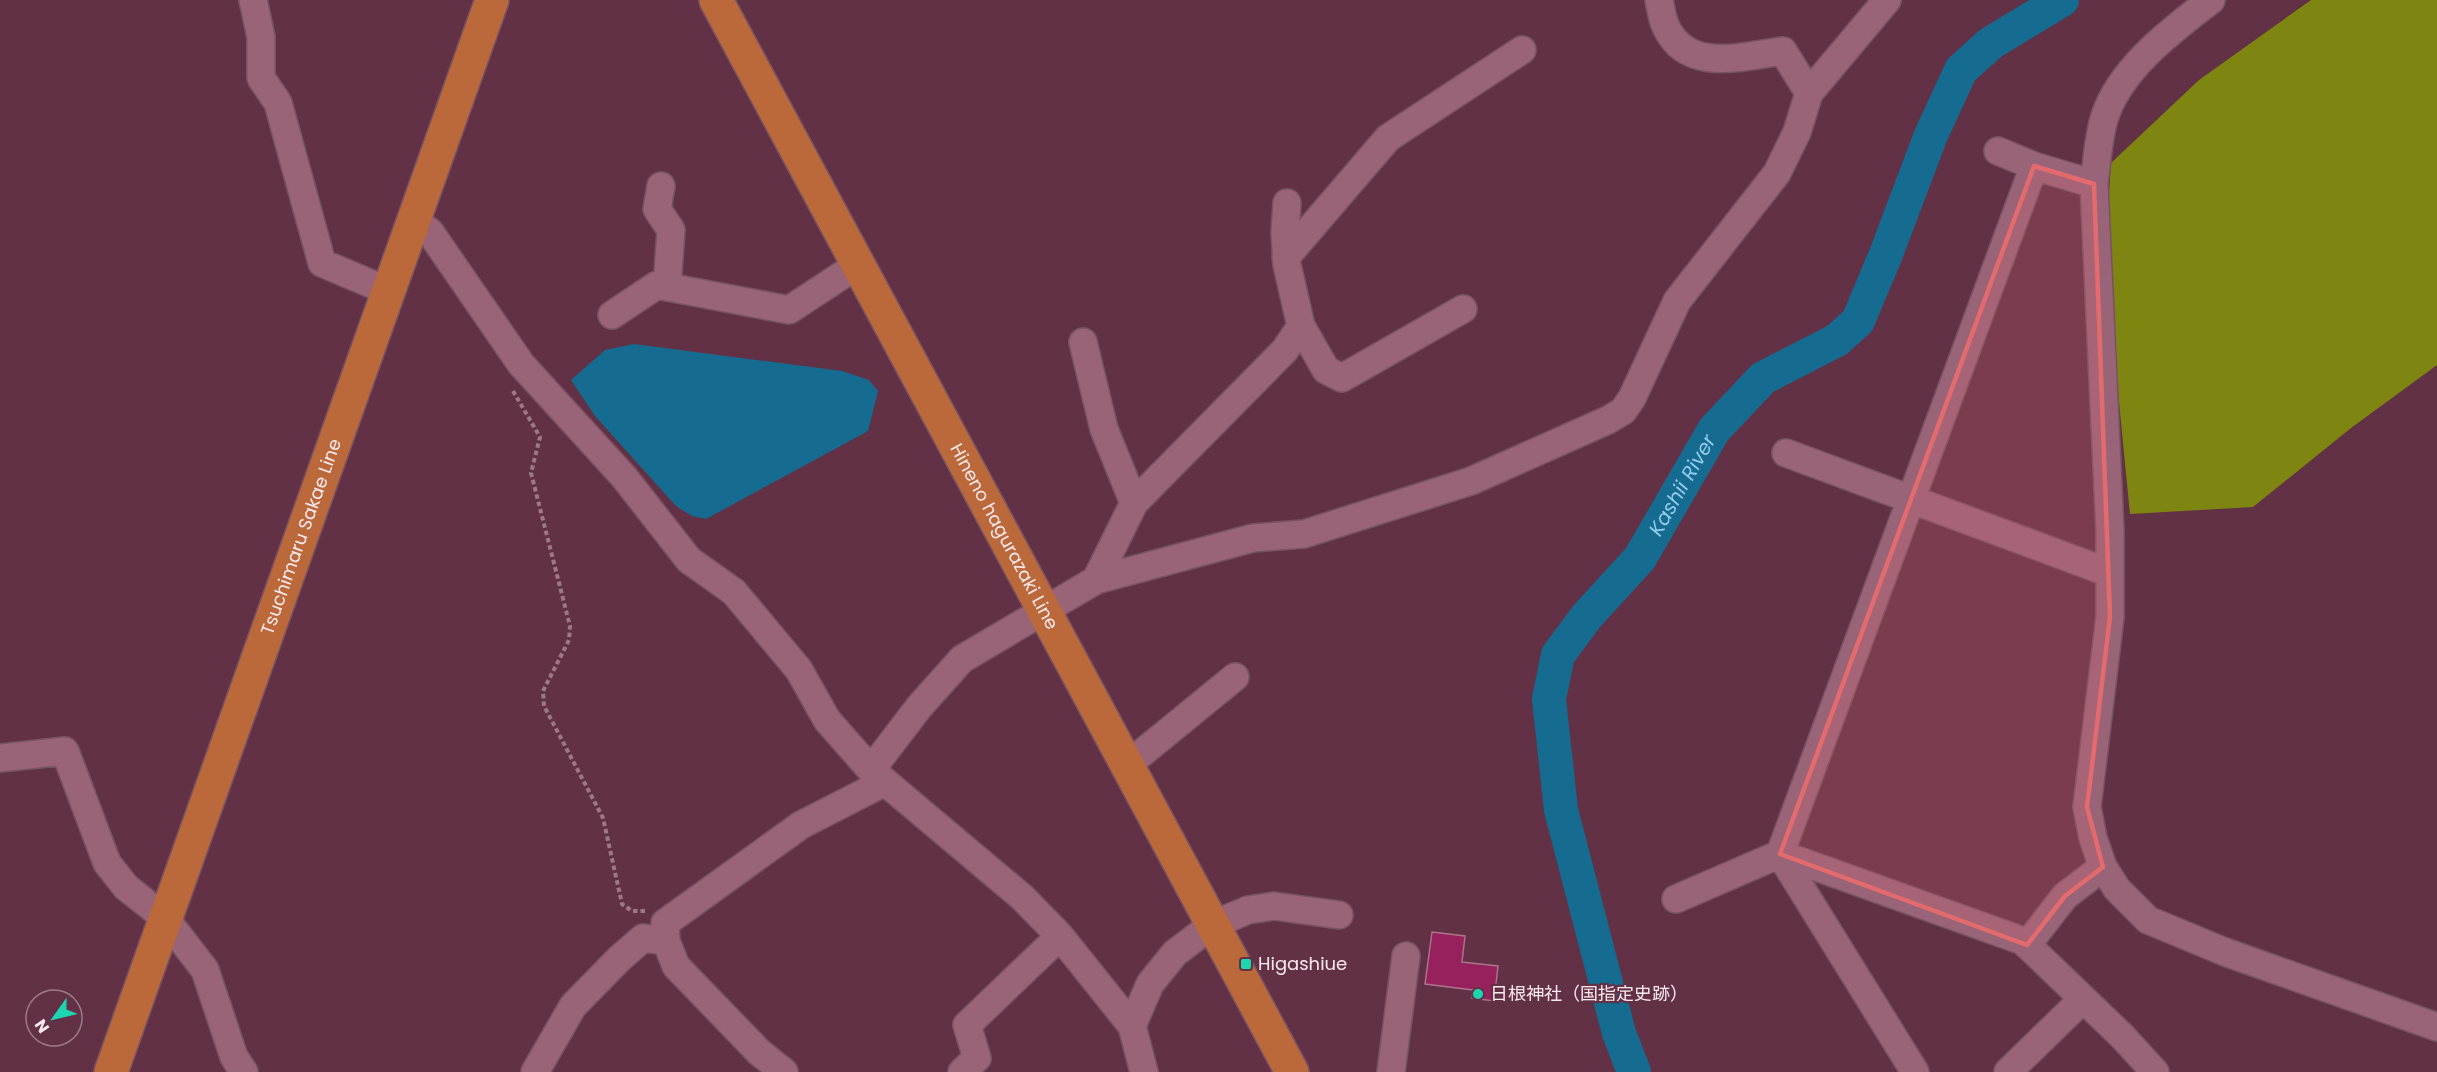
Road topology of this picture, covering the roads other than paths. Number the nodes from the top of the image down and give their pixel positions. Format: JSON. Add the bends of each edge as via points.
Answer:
{"nodes":[{"id":1,"x":254,"y":0,"type":"edge"},
{"id":2,"x":492,"y":0,"type":"edge"},
{"id":3,"x":716,"y":0,"type":"edge"},
{"id":4,"x":1659,"y":0,"type":"edge"},
{"id":5,"x":1887,"y":0,"type":"edge"},
{"id":6,"x":2211,"y":0,"type":"edge"},
{"id":7,"x":1522,"y":50,"type":"dead end"},
{"id":8,"x":1809,"y":93,"type":"junction"},
{"id":9,"x":1998,"y":151,"type":"dead end"},
{"id":10,"x":2034,"y":166,"type":"junction"},
{"id":11,"x":2094,"y":184,"type":"junction"},
{"id":12,"x":661,"y":186,"type":"dead end"},
{"id":13,"x":1287,"y":203,"type":"dead end"},
{"id":14,"x":413,"y":219,"type":"junction"},
{"id":15,"x":1286,"y":257,"type":"junction"},
{"id":16,"x":859,"y":264,"type":"junction"},
{"id":17,"x":667,"y":287,"type":"junction"},
{"id":18,"x":387,"y":291,"type":"junction"},
{"id":19,"x":1463,"y":309,"type":"dead end"},
{"id":20,"x":612,"y":315,"type":"dead end"},
{"id":21,"x":1301,"y":326,"type":"junction"},
{"id":22,"x":1083,"y":342,"type":"dead end"},
{"id":23,"x":1786,"y":453,"type":"dead end"},
{"id":24,"x":1912,"y":498,"type":"junction"},
{"id":25,"x":1134,"y":503,"type":"junction"},
{"id":26,"x":2110,"y":573,"type":"junction"},
{"id":27,"x":1096,"y":580,"type":"junction"},
{"id":28,"x":1043,"y":610,"type":"junction"},
{"id":29,"x":1234,"y":677,"type":"dead end"},
{"id":30,"x":0,"y":758,"type":"edge"},
{"id":31,"x":1126,"y":766,"type":"junction"},
{"id":32,"x":878,"y":776,"type":"junction"},
{"id":33,"x":1780,"y":854,"type":"junction"},
{"id":34,"x":2103,"y":867,"type":"junction"},
{"id":35,"x":1676,"y":898,"type":"dead end"},
{"id":36,"x":1339,"y":915,"type":"dead end"},
{"id":37,"x":165,"y":918,"type":"junction"},
{"id":38,"x":1212,"y":925,"type":"junction"},
{"id":39,"x":665,"y":932,"type":"junction"},
{"id":40,"x":1060,"y":936,"type":"junction"},
{"id":41,"x":2027,"y":945,"type":"junction"},
{"id":42,"x":1406,"y":956,"type":"dead end"},
{"id":43,"x":2083,"y":999,"type":"junction"},
{"id":44,"x":1132,"y":1026,"type":"junction"},
{"id":45,"x":2437,"y":1027,"type":"edge"},
{"id":46,"x":111,"y":1072,"type":"edge"},
{"id":47,"x":244,"y":1072,"type":"edge"},
{"id":48,"x":535,"y":1072,"type":"edge"},
{"id":49,"x":784,"y":1072,"type":"edge"},
{"id":50,"x":962,"y":1072,"type":"edge"},
{"id":51,"x":1144,"y":1072,"type":"edge"},
{"id":52,"x":1292,"y":1072,"type":"edge"},
{"id":53,"x":1391,"y":1072,"type":"edge"},
{"id":54,"x":1915,"y":1072,"type":"edge"},
{"id":55,"x":2008,"y":1072,"type":"edge"},
{"id":56,"x":2155,"y":1072,"type":"edge"}],
"edges":[{"from":1,"to":18,"type":"street","via":[[261,37],[261,78],[278,102],[322,263]]},
{"from":2,"to":14,"type":"main road","name":"Tsuchimaru Sakae Line"},
{"from":3,"to":16,"type":"main road","name":"Hineno hagurazaki Line"},
{"from":4,"to":8,"type":"street","via":[[1665,26],[1676,43],[1694,56],[1717,60],[1784,51]]},
{"from":5,"to":8,"type":"street"},
{"from":6,"to":11,"type":"street","via":[[2145,54],[2121,86],[2104,117]]},
{"from":7,"to":15,"type":"street","via":[[1388,138]]},
{"from":8,"to":27,"type":"street","via":[[1797,132],[1777,173],[1677,301],[1623,411],[1460,484],[1304,534],[1253,538]]},
{"from":9,"to":10,"type":"street"},
{"from":10,"to":11,"type":"street"},
{"from":10,"to":24,"type":"street"},
{"from":11,"to":26,"type":"street"},
{"from":12,"to":17,"type":"street","via":[[657,209],[671,230]]},
{"from":13,"to":15,"type":"street"},
{"from":14,"to":18,"type":"main road","name":"Tsuchimaru Sakae Line"},
{"from":14,"to":32,"type":"street","via":[[430,232],[521,364],[624,477],[688,560],[734,592],[799,670],[827,720]]},
{"from":15,"to":21,"type":"street"},
{"from":16,"to":17,"type":"street","via":[[789,310]]},
{"from":16,"to":28,"type":"main road","name":"Hineno hagurazaki Line"},
{"from":17,"to":20,"type":"street","via":[[657,285]]},
{"from":18,"to":37,"type":"main road","name":"Tsuchimaru Sakae Line"},
{"from":19,"to":21,"type":"street","via":[[1342,378],[1326,370]]},
{"from":21,"to":25,"type":"street","via":[[1285,350]]},
{"from":22,"to":25,"type":"street","via":[[1104,429]]},
{"from":23,"to":24,"type":"street"},
{"from":24,"to":26,"type":"street"},
{"from":24,"to":33,"type":"street"},
{"from":25,"to":27,"type":"street"},
{"from":26,"to":34,"type":"street","via":[[2110,617],[2087,807]]},
{"from":27,"to":28,"type":"street"},
{"from":28,"to":31,"type":"main road","name":"Hineno hagurazaki Line"},
{"from":28,"to":32,"type":"street","via":[[962,659],[919,707]]},
{"from":29,"to":31,"type":"street"},
{"from":30,"to":37,"type":"street","via":[[65,752],[107,863],[126,887]]},
{"from":31,"to":38,"type":"main road","name":"Hineno hagurazaki Line"},
{"from":32,"to":39,"type":"street","via":[[801,825]]},
{"from":32,"to":40,"type":"street","via":[[1023,898]]},
{"from":33,"to":35,"type":"street"},
{"from":33,"to":41,"type":"street"},
{"from":33,"to":54,"type":"street"},
{"from":34,"to":41,"type":"street","via":[[2065,896]]},
{"from":34,"to":45,"type":"street","via":[[2117,889],[2148,920],[2225,952]]},
{"from":36,"to":38,"type":"street","via":[[1274,906],[1248,910]]},
{"from":37,"to":46,"type":"main road","name":"Tsuchimaru Sakae Line"},
{"from":37,"to":47,"type":"street","via":[[205,970],[234,1057]]},
{"from":38,"to":44,"type":"street","via":[[1174,954],[1150,984]]},
{"from":38,"to":52,"type":"main road","name":"Hineno hagurazaki Line"},
{"from":39,"to":48,"type":"street","via":[[643,938],[573,1006]]},
{"from":39,"to":49,"type":"street","via":[[676,966],[759,1052]]},
{"from":40,"to":44,"type":"street"},
{"from":40,"to":50,"type":"street","via":[[967,1025],[977,1058]]},
{"from":41,"to":43,"type":"street"},
{"from":42,"to":53,"type":"street"},
{"from":43,"to":55,"type":"street"},
{"from":43,"to":56,"type":"street"},
{"from":44,"to":51,"type":"street"}]}
